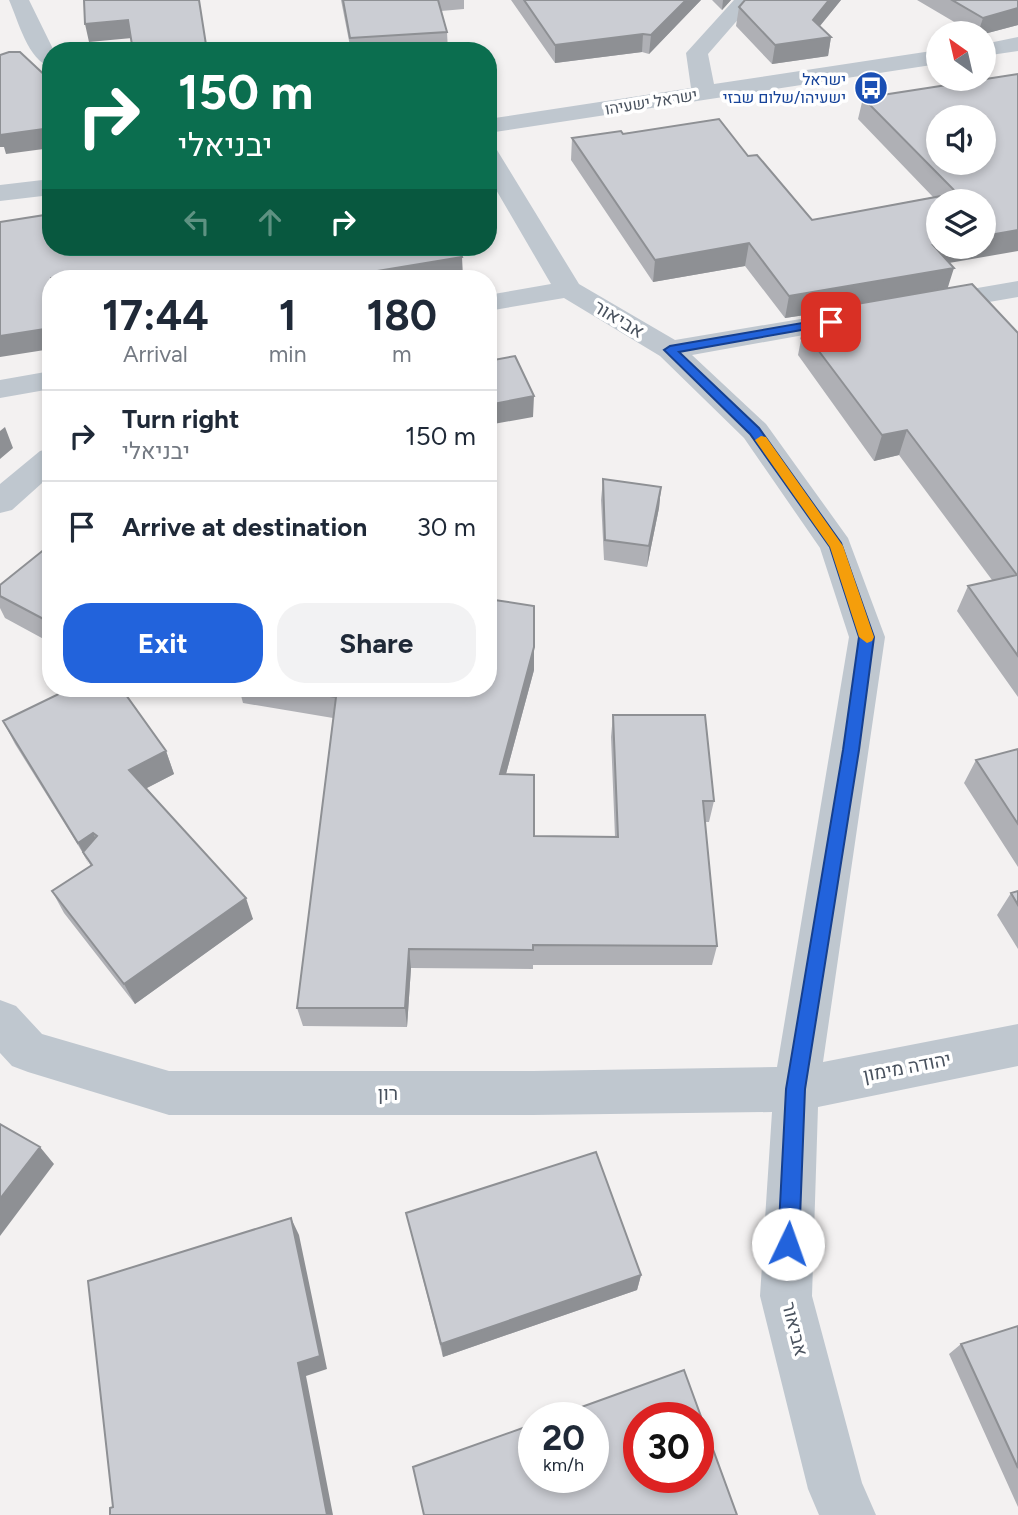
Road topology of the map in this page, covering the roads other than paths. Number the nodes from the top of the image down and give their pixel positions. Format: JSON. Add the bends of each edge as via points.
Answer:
{"nodes":[{"id":1,"x":19,"y":0,"type":"edge"},
{"id":2,"x":745,"y":0,"type":"edge"},
{"id":3,"x":1018,"y":44,"type":"edge"},
{"id":4,"x":996,"y":48,"type":"edge"},
{"id":5,"x":42,"y":49,"type":"edge"},
{"id":6,"x":926,"y":59,"type":"edge"},
{"id":7,"x":704,"y":94,"type":"junction"},
{"id":8,"x":497,"y":125,"type":"edge"},
{"id":9,"x":497,"y":170,"type":"edge"},
{"id":10,"x":42,"y":188,"type":"edge"},
{"id":11,"x":0,"y":193,"type":"edge"},
{"id":12,"x":568,"y":289,"type":"junction"},
{"id":13,"x":1018,"y":289,"type":"edge"},
{"id":14,"x":497,"y":301,"type":"edge"},
{"id":15,"x":670,"y":350,"type":"junction"},
{"id":16,"x":42,"y":382,"type":"edge"},
{"id":17,"x":0,"y":389,"type":"edge"},
{"id":18,"x":42,"y":466,"type":"edge"},
{"id":19,"x":0,"y":502,"type":"edge"},
{"id":20,"x":0,"y":1021,"type":"edge"},
{"id":21,"x":1018,"y":1045,"type":"edge"},
{"id":22,"x":796,"y":1089,"type":"junction"},
{"id":23,"x":848,"y":1515,"type":"edge"}],
"edges":[{"from":1,"to":5,"type":"street"},
{"from":2,"to":7,"type":"street","via":[[697,53]]},
{"from":3,"to":4,"type":"street"},
{"from":6,"to":7,"type":"street","name":"ישראל ישעיהו"},
{"from":7,"to":8,"type":"street","name":"ישראל ישעיהו"},
{"from":9,"to":12,"type":"street","name":"אביאור"},
{"from":10,"to":11,"type":"street"},
{"from":12,"to":14,"type":"street"},
{"from":12,"to":15,"type":"street","name":"אביאור"},
{"from":13,"to":15,"type":"street"},
{"from":15,"to":22,"type":"street","name":"אביאור","via":[[755,431],[836,546],[867,637]]},
{"from":16,"to":17,"type":"street"},
{"from":18,"to":19,"type":"street"},
{"from":20,"to":22,"type":"street","name":"רון","via":[[28,1051],[169,1093]]},
{"from":21,"to":22,"type":"street","name":"יהודה מימון"},
{"from":22,"to":23,"type":"street","name":"אביאור","via":[[786,1296],[836,1489]]}]}
